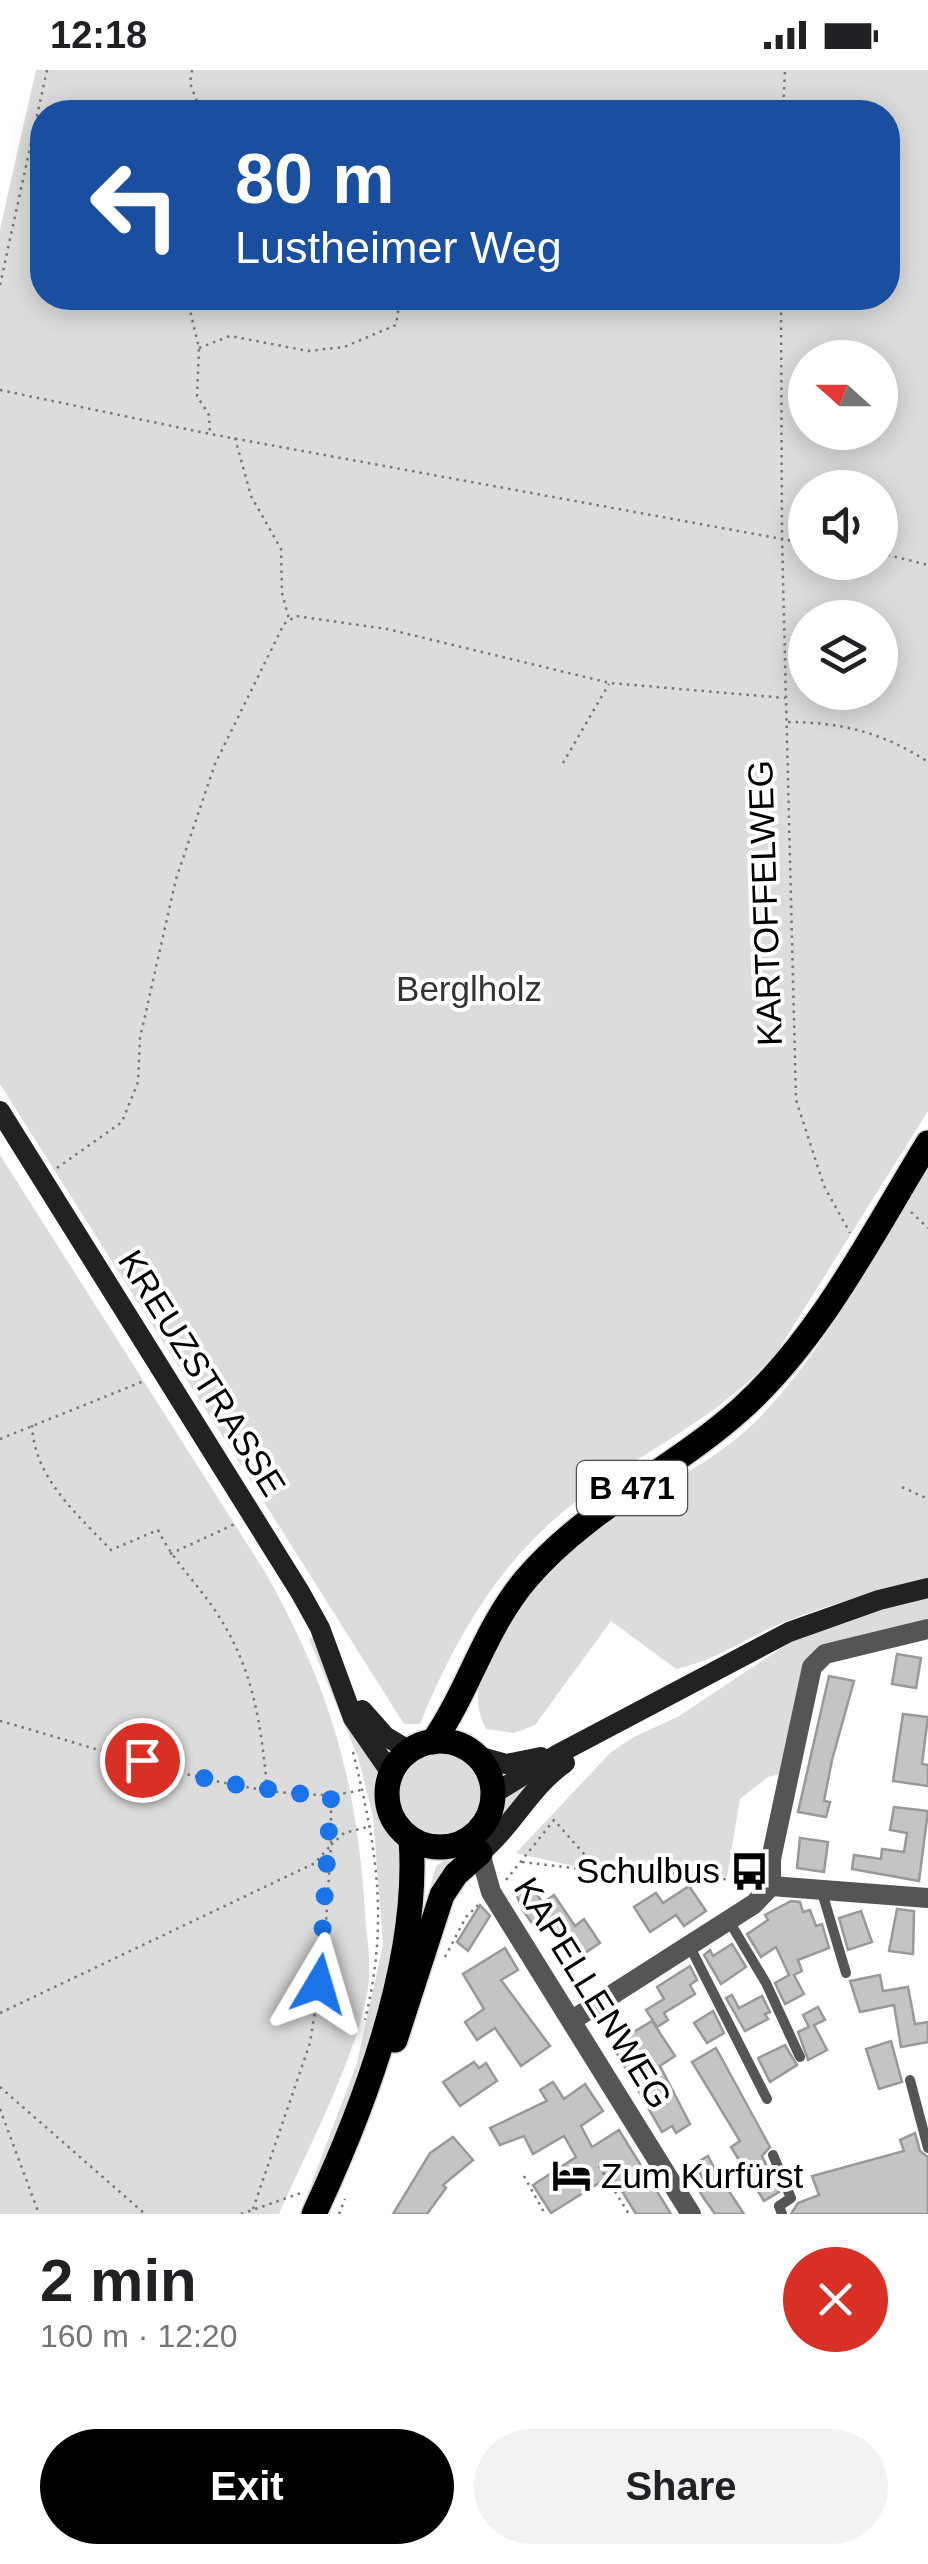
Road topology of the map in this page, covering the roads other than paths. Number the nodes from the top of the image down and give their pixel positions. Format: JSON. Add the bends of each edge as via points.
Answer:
{"nodes":[{"id":1,"x":0,"y":1111,"type":"edge"},
{"id":2,"x":928,"y":1144,"type":"edge"},
{"id":3,"x":928,"y":1588,"type":"edge"},
{"id":4,"x":928,"y":1630,"type":"edge"},
{"id":5,"x":339,"y":1675,"type":"junction"},
{"id":6,"x":462,"y":1687,"type":"junction"},
{"id":7,"x":628,"y":1718,"type":"junction"},
{"id":8,"x":422,"y":1746,"type":"junction"},
{"id":9,"x":469,"y":1751,"type":"junction"},
{"id":10,"x":558,"y":1754,"type":"junction"},
{"id":11,"x":391,"y":1774,"type":"junction"},
{"id":12,"x":493,"y":1794,"type":"junction"},
{"id":13,"x":411,"y":1838,"type":"junction"},
{"id":14,"x":442,"y":1847,"type":"junction"},
{"id":15,"x":485,"y":1873,"type":"junction"},
{"id":16,"x":771,"y":1886,"type":"junction"},
{"id":17,"x":821,"y":1889,"type":"junction"},
{"id":18,"x":928,"y":1898,"type":"edge"},
{"id":19,"x":728,"y":1920,"type":"junction"},
{"id":20,"x":403,"y":1942,"type":"junction"},
{"id":21,"x":689,"y":1945,"type":"junction"},
{"id":22,"x":846,"y":1973,"type":"dead end"},
{"id":23,"x":574,"y":2018,"type":"junction"},
{"id":24,"x":800,"y":2058,"type":"dead end"},
{"id":25,"x":910,"y":2080,"type":"dead end"},
{"id":26,"x":368,"y":2082,"type":"junction"},
{"id":27,"x":767,"y":2100,"type":"dead end"},
{"id":28,"x":928,"y":2148,"type":"edge"},
{"id":29,"x":773,"y":2155,"type":"dead end"},
{"id":30,"x":314,"y":2210,"type":"edge"},
{"id":31,"x":691,"y":2214,"type":"edge"},
{"id":32,"x":782,"y":2214,"type":"edge"}],
"edges":[{"from":1,"to":5,"type":"main road","name":"KREUZSTRASSE","via":[[300,1592]]},
{"from":2,"to":6,"type":"main road","number":"B 471","via":[[790,1358],[745,1406],[580,1523],[548,1554],[506,1605]]},
{"from":3,"to":7,"type":"main road","via":[[789,1632]]},
{"from":4,"to":16,"type":"street","via":[[826,1654],[812,1667]]},
{"from":5,"to":8,"type":"main road","name":"KREUZSTRASSE","via":[[370,1722]]},
{"from":5,"to":11,"type":"main road","name":"KREUZSTRASSE","via":[[352,1718]]},
{"from":6,"to":8,"type":"main road","number":"B 471"},
{"from":6,"to":9,"type":"main road","number":"B 471"},
{"from":7,"to":10,"type":"main road"},
{"from":7,"to":15,"type":"main road","via":[[546,1776],[509,1825]]},
{"from":8,"to":9,"type":"main road"},
{"from":8,"to":11,"type":"main road"},
{"from":9,"to":10,"type":"main road","via":[[506,1764]]},
{"from":9,"to":12,"type":"main road","via":[[488,1774]]},
{"from":10,"to":12,"type":"main road"},
{"from":11,"to":13,"type":"main road","via":[[392,1816]]},
{"from":12,"to":14,"type":"main road","via":[[483,1825]]},
{"from":13,"to":14,"type":"main road"},
{"from":13,"to":20,"type":"main road"},
{"from":14,"to":20,"type":"main road","via":[[430,1862]]},
{"from":15,"to":23,"type":"street","name":"KAPELLENWEG"},
{"from":15,"to":26,"type":"main road","via":[[456,1874],[442,1895],[392,2047]]},
{"from":16,"to":17,"type":"street"},
{"from":16,"to":19,"type":"street"},
{"from":17,"to":18,"type":"street"},
{"from":17,"to":22,"type":"lane"},
{"from":19,"to":21,"type":"street"},
{"from":19,"to":24,"type":"lane"},
{"from":20,"to":26,"type":"main road"},
{"from":21,"to":23,"type":"street"},
{"from":21,"to":27,"type":"lane"},
{"from":23,"to":31,"type":"street","name":"KAPELLENWEG"},
{"from":25,"to":28,"type":"lane"},
{"from":26,"to":30,"type":"main road"},
{"from":29,"to":32,"type":"lane","via":[[791,2198],[779,2206]]}]}
